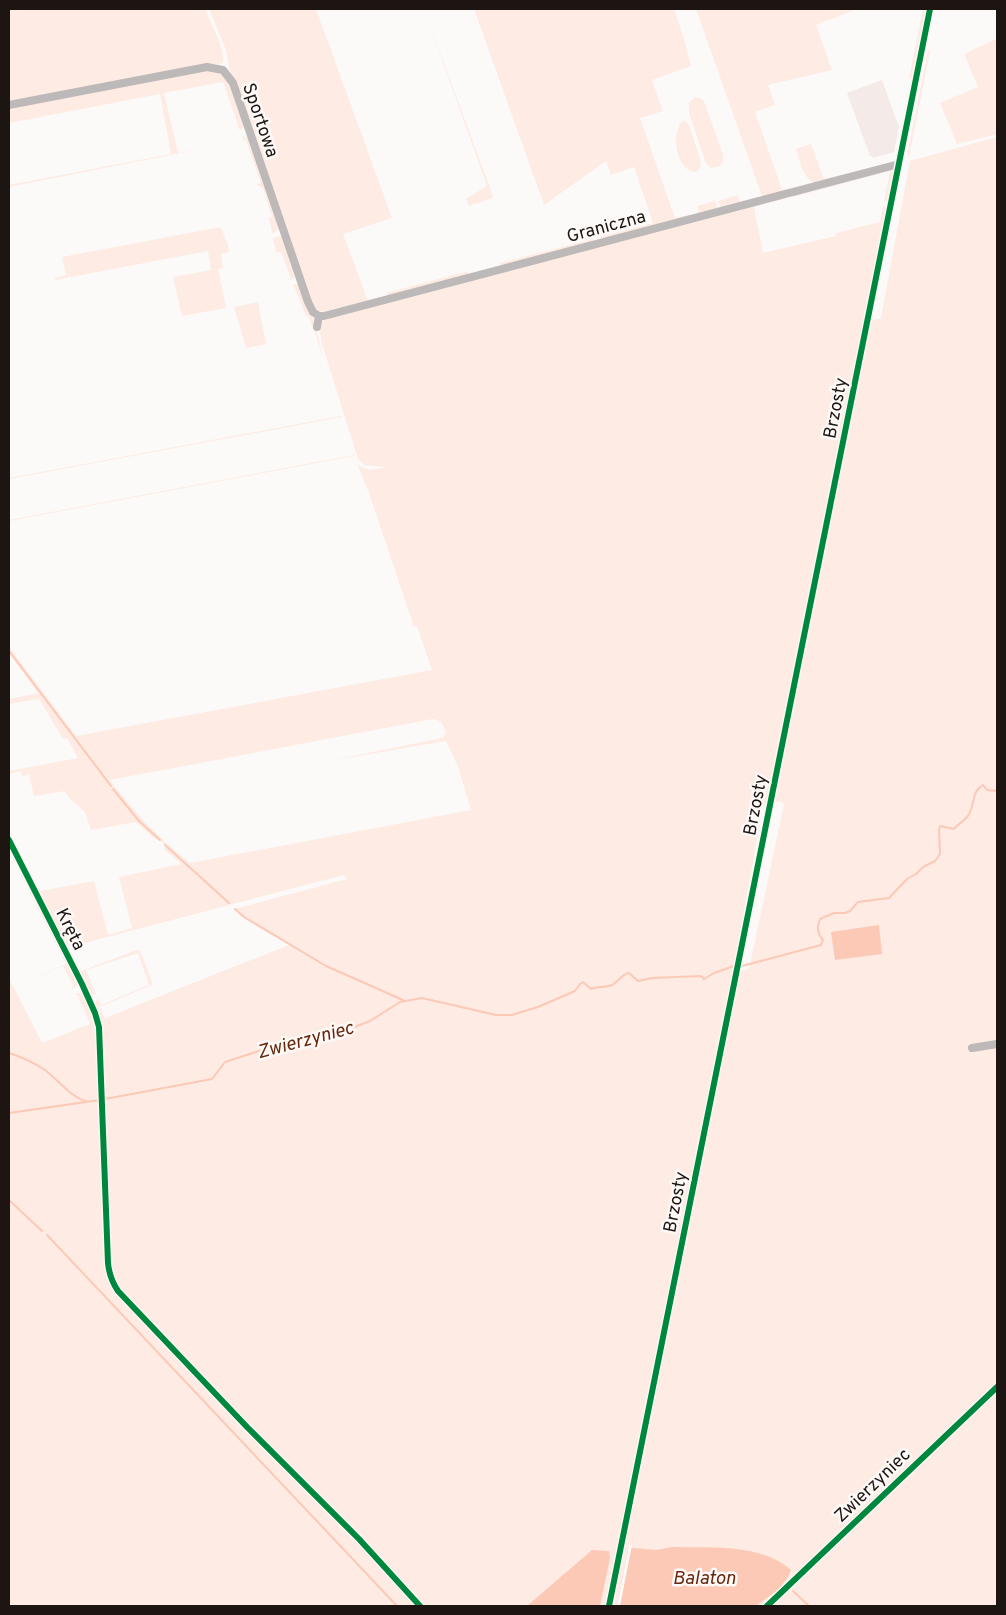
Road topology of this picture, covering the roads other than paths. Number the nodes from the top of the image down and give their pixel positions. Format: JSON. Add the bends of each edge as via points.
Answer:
{"nodes":[{"id":1,"x":930,"y":9,"type":"edge"},
{"id":2,"x":9,"y":104,"type":"edge"},
{"id":3,"x":899,"y":164,"type":"junction"},
{"id":4,"x":319,"y":316,"type":"junction"},
{"id":5,"x":317,"y":327,"type":"dead end"},
{"id":6,"x":9,"y":840,"type":"edge"},
{"id":7,"x":997,"y":1044,"type":"edge"},
{"id":8,"x":972,"y":1048,"type":"dead end"},
{"id":9,"x":997,"y":1387,"type":"edge"},
{"id":10,"x":420,"y":1606,"type":"edge"},
{"id":11,"x":609,"y":1606,"type":"edge"},
{"id":12,"x":767,"y":1606,"type":"edge"}],
"edges":[{"from":1,"to":3,"type":"street","name":"Brzosty"},
{"from":2,"to":4,"type":"street","name":"Sportowa","via":[[207,67],[223,70],[233,83],[308,302]]},
{"from":3,"to":4,"type":"street","name":"Graniczna"},
{"from":3,"to":11,"type":"street","name":"Brzosty"},
{"from":4,"to":5,"type":"street"},
{"from":6,"to":10,"type":"street","name":"Kręta","via":[[82,984],[100,1033],[108,1263],[114,1285]]},
{"from":7,"to":8,"type":"street"},
{"from":9,"to":12,"type":"street","name":"Zwierzyniec"}]}
